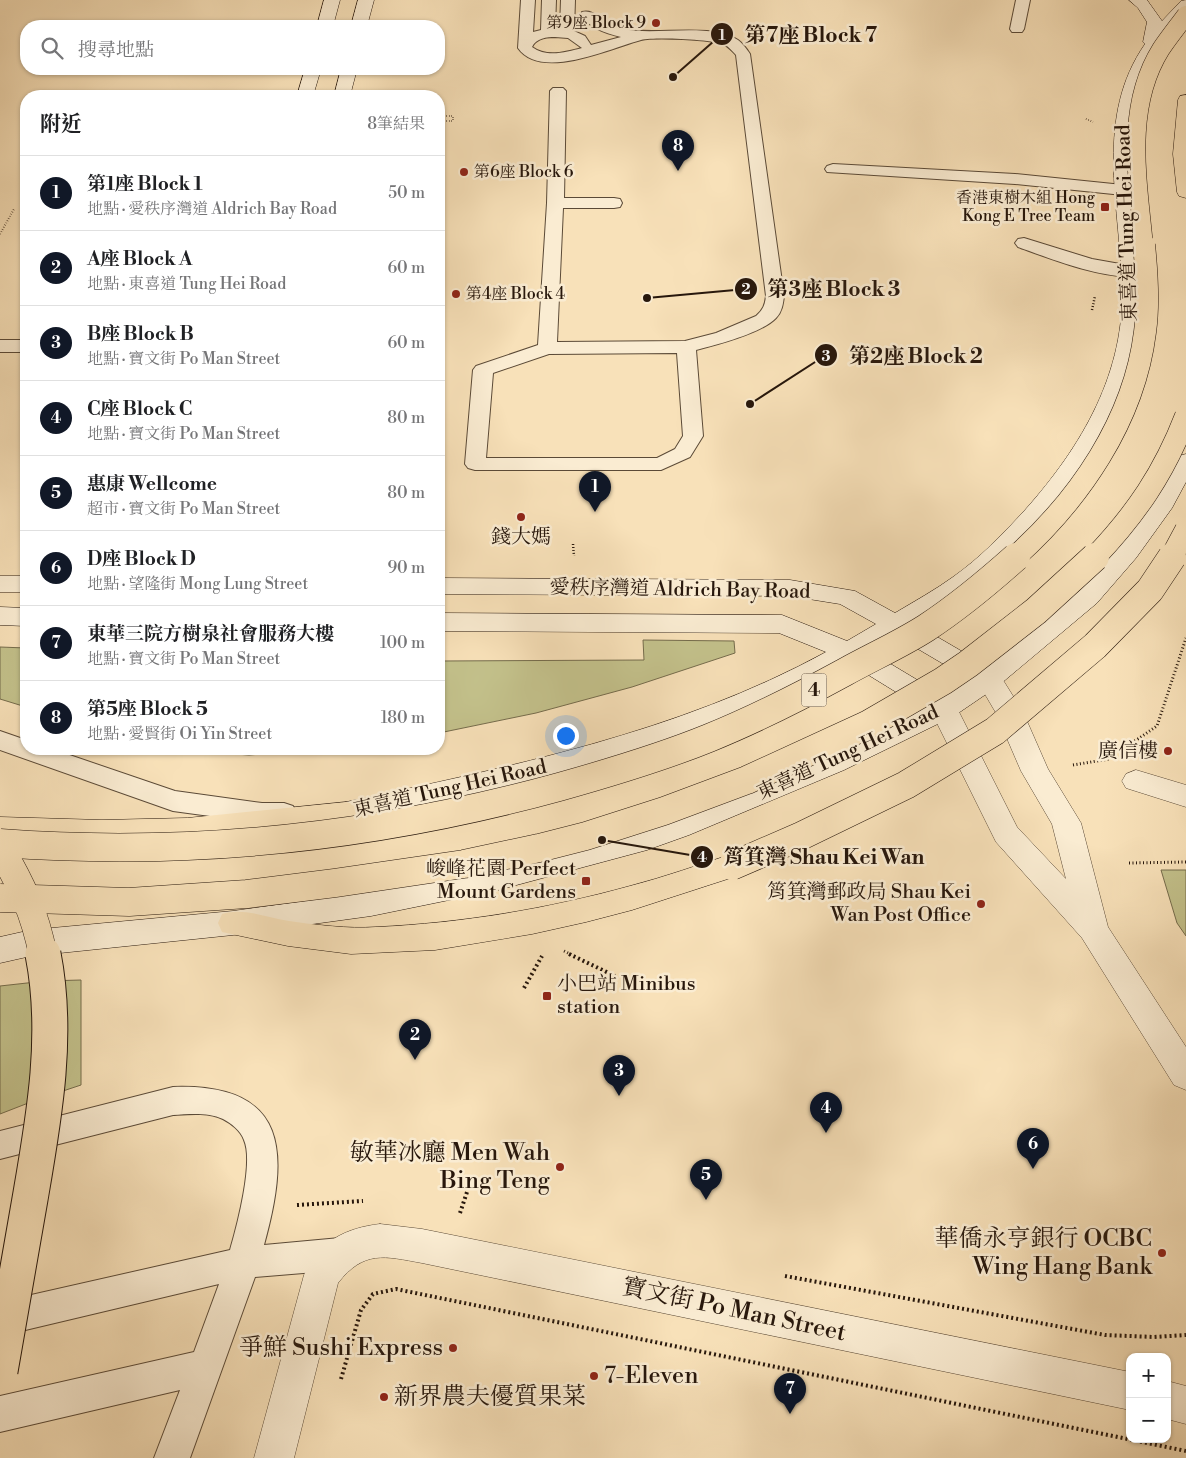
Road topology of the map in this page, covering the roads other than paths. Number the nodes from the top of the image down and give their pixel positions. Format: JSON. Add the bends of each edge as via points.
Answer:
{"nodes":[{"id":1,"x":332,"y":0,"type":"edge"},
{"id":2,"x":366,"y":0,"type":"edge"},
{"id":3,"x":528,"y":0,"type":"edge"},
{"id":4,"x":549,"y":0,"type":"edge"},
{"id":5,"x":568,"y":0,"type":"edge"},
{"id":6,"x":587,"y":0,"type":"edge"},
{"id":7,"x":1023,"y":0,"type":"edge"},
{"id":8,"x":1137,"y":0,"type":"edge"},
{"id":9,"x":1186,"y":4,"type":"edge"},
{"id":10,"x":586,"y":15,"type":"junction"},
{"id":11,"x":1186,"y":15,"type":"edge"},
{"id":12,"x":327,"y":20,"type":"edge"},
{"id":13,"x":361,"y":20,"type":"edge"},
{"id":14,"x":1017,"y":29,"type":"dead end"},
{"id":15,"x":548,"y":33,"type":"junction"},
{"id":16,"x":567,"y":34,"type":"junction"},
{"id":17,"x":650,"y":36,"type":"junction"},
{"id":18,"x":1152,"y":42,"type":"junction"},
{"id":19,"x":525,"y":44,"type":"junction"},
{"id":20,"x":582,"y":48,"type":"junction"},
{"id":21,"x":311,"y":75,"type":"edge"},
{"id":22,"x":347,"y":75,"type":"edge"},
{"id":23,"x":307,"y":90,"type":"edge"},
{"id":24,"x":344,"y":90,"type":"edge"},
{"id":25,"x":558,"y":91,"type":"dead end"},
{"id":26,"x":1186,"y":100,"type":"edge"},
{"id":27,"x":833,"y":169,"type":"dead end"},
{"id":28,"x":1123,"y":190,"type":"junction"},
{"id":29,"x":1186,"y":192,"type":"edge"},
{"id":30,"x":555,"y":203,"type":"junction"},
{"id":31,"x":614,"y":203,"type":"dead end"},
{"id":32,"x":1024,"y":243,"type":"dead end"},
{"id":33,"x":1132,"y":271,"type":"junction"},
{"id":34,"x":0,"y":346,"type":"edge"},
{"id":35,"x":20,"y":346,"type":"edge"},
{"id":36,"x":686,"y":347,"type":"junction"},
{"id":37,"x":547,"y":348,"type":"junction"},
{"id":38,"x":1186,"y":416,"type":"edge"},
{"id":39,"x":1186,"y":461,"type":"edge"},
{"id":40,"x":1186,"y":530,"type":"edge"},
{"id":41,"x":0,"y":584,"type":"edge"},
{"id":42,"x":20,"y":584,"type":"edge"},
{"id":43,"x":445,"y":586,"type":"edge"},
{"id":44,"x":0,"y":616,"type":"edge"},
{"id":45,"x":20,"y":617,"type":"edge"},
{"id":46,"x":445,"y":622,"type":"edge"},
{"id":47,"x":896,"y":624,"type":"junction"},
{"id":48,"x":850,"y":652,"type":"junction"},
{"id":49,"x":988,"y":679,"type":"junction"},
{"id":50,"x":944,"y":709,"type":"junction"},
{"id":51,"x":0,"y":740,"type":"edge"},
{"id":52,"x":20,"y":747,"type":"edge"},
{"id":53,"x":42,"y":755,"type":"edge"},
{"id":54,"x":1136,"y":781,"type":"dead end"},
{"id":55,"x":1186,"y":796,"type":"edge"},
{"id":56,"x":346,"y":813,"type":"junction"},
{"id":57,"x":0,"y":828,"type":"edge"},
{"id":58,"x":0,"y":843,"type":"edge"},
{"id":59,"x":0,"y":848,"type":"edge"},
{"id":60,"x":0,"y":898,"type":"edge"},
{"id":61,"x":233,"y":923,"type":"junction"},
{"id":62,"x":1093,"y":929,"type":"junction"},
{"id":63,"x":0,"y":950,"type":"edge"},
{"id":64,"x":1186,"y":1075,"type":"edge"},
{"id":65,"x":0,"y":1145,"type":"edge"},
{"id":66,"x":340,"y":1254,"type":"junction"},
{"id":67,"x":245,"y":1262,"type":"junction"},
{"id":68,"x":0,"y":1319,"type":"edge"},
{"id":69,"x":205,"y":1367,"type":"junction"},
{"id":70,"x":0,"y":1370,"type":"edge"},
{"id":71,"x":1186,"y":1388,"type":"edge"},
{"id":72,"x":1126,"y":1389,"type":"edge"},
{"id":73,"x":1171,"y":1390,"type":"edge"},
{"id":74,"x":1171,"y":1401,"type":"edge"},
{"id":75,"x":1186,"y":1405,"type":"edge"},
{"id":76,"x":0,"y":1414,"type":"edge"},
{"id":77,"x":172,"y":1458,"type":"edge"},
{"id":78,"x":274,"y":1458,"type":"edge"}],
"edges":[{"from":1,"to":12,"type":"main road"},
{"from":2,"to":13,"type":"main road"},
{"from":3,"to":19,"type":"lane"},
{"from":4,"to":15,"type":"lane"},
{"from":5,"to":16,"type":"lane"},
{"from":6,"to":10,"type":"lane"},
{"from":7,"to":14,"type":"lane"},
{"from":8,"to":18,"type":"main road","via":[[1155,22]]},
{"from":9,"to":18,"type":"main road","name":"東喜道 Tung Hei Road"},
{"from":10,"to":17,"type":"lane","via":[[598,26]]},
{"from":10,"to":20,"type":"lane"},
{"from":11,"to":58,"type":"highway","number":"4","bridge":true,"via":[[1152,64],[1139,110],[1135,144],[1146,276],[1146,335],[1126,406],[1076,492],[1042,532],[996,575],[933,624],[804,695],[724,732],[642,763],[486,807],[363,830],[226,843],[82,848]]},
{"from":15,"to":16,"type":"lane"},
{"from":15,"to":19,"type":"lane","via":[[530,38]]},
{"from":16,"to":20,"type":"lane","via":[[580,39]]},
{"from":17,"to":20,"type":"lane"},
{"from":17,"to":36,"type":"lane","via":[[716,36],[735,43],[744,54],[775,296],[770,314],[763,320],[723,337]]},
{"from":18,"to":28,"type":"main road","name":"東喜道 Tung Hei Road","via":[[1137,70],[1125,106],[1120,143]]},
{"from":19,"to":20,"type":"lane","via":[[529,52],[545,57],[566,57]]},
{"from":21,"to":23,"type":"main road"},
{"from":22,"to":24,"type":"main road"},
{"from":25,"to":30,"type":"lane"},
{"from":26,"to":29,"type":"highway","via":[[1182,154]]},
{"from":27,"to":28,"type":"lane"},
{"from":28,"to":33,"type":"main road","name":"東喜道 Tung Hei Road"},
{"from":30,"to":31,"type":"lane"},
{"from":30,"to":37,"type":"lane"},
{"from":32,"to":33,"type":"lane","via":[[1074,262]]},
{"from":33,"to":47,"type":"main road","name":"東喜道 Tung Hei Road","via":[[1132,316],[1124,368],[1096,433],[1064,480],[1001,550],[961,584]]},
{"from":34,"to":35,"type":"lane"},
{"from":36,"to":37,"type":"lane"},
{"from":36,"to":37,"type":"lane","via":[[693,436],[683,453],[661,464],[475,464],[483,370]]},
{"from":38,"to":60,"type":"highway","bridge":true,"via":[[1162,469],[1136,510],[1099,554],[1050,601],[944,680],[864,726],[767,772],[678,807],[565,842],[433,869],[283,892],[216,898],[126,902]]},
{"from":39,"to":49,"type":"main road","name":"東喜道 Tung Hei Road","via":[[1160,508],[1088,597]]},
{"from":40,"to":61,"type":"highway","bridge":true,"via":[[1171,559],[1143,597],[1095,646],[995,731],[906,785],[732,866],[586,910],[435,937],[351,940]]},
{"from":41,"to":42,"type":"main road"},
{"from":43,"to":47,"type":"main road","name":"愛秩序灣道 Aldrich Bay Road","via":[[790,588],[846,597]]},
{"from":44,"to":45,"type":"main road"},
{"from":46,"to":48,"type":"main road","name":"愛秩序灣道 Aldrich Bay Road","via":[[782,624]]},
{"from":47,"to":48,"type":"main road","name":"東喜道 Tung Hei Road"},
{"from":47,"to":49,"type":"main road","name":"愛秩序灣道 Aldrich Bay Road"},
{"from":48,"to":50,"type":"main road","name":"愛秩序灣道 Aldrich Bay Road"},
{"from":48,"to":56,"type":"main road","name":"東喜道 Tung Hei Road","via":[[739,705],[661,734],[470,786]]},
{"from":49,"to":50,"type":"main road","name":"東喜道 Tung Hei Road"},
{"from":49,"to":62,"type":"main road","via":[[1009,712],[1035,771],[1066,823]]},
{"from":50,"to":61,"type":"main road","name":"東喜道 Tung Hei Road","via":[[834,763],[637,842],[439,891]]},
{"from":50,"to":62,"type":"main road","via":[[1006,834]]},
{"from":51,"to":52,"type":"lane","name":"東喜道 Tung Hei Road"},
{"from":53,"to":56,"type":"lane","name":"東喜道 Tung Hei Road","via":[[172,802],[262,813]]},
{"from":54,"to":55,"type":"main road"},
{"from":56,"to":57,"type":"highway","via":[[166,830]]},
{"from":59,"to":70,"type":"highway","bridge":true,"via":[[11,864],[30,907],[43,950],[50,994],[51,1038],[40,1144]]},
{"from":61,"to":63,"type":"main road","name":"東喜道 Tung Hei Road","via":[[32,942]]},
{"from":62,"to":64,"type":"main road"},
{"from":65,"to":67,"type":"lane","via":[[173,1101],[198,1100],[239,1111],[260,1139],[262,1158],[258,1208]]},
{"from":66,"to":67,"type":"lane"},
{"from":66,"to":72,"type":"main road","name":"寶文街 Po Man Street","via":[[362,1243],[383,1240]]},
{"from":66,"to":78,"type":"main road","via":[[322,1274]]},
{"from":67,"to":68,"type":"lane"},
{"from":67,"to":69,"type":"lane"},
{"from":69,"to":76,"type":"lane"},
{"from":69,"to":77,"type":"lane"},
{"from":71,"to":73,"type":"main road"},
{"from":74,"to":75,"type":"main road"}]}
